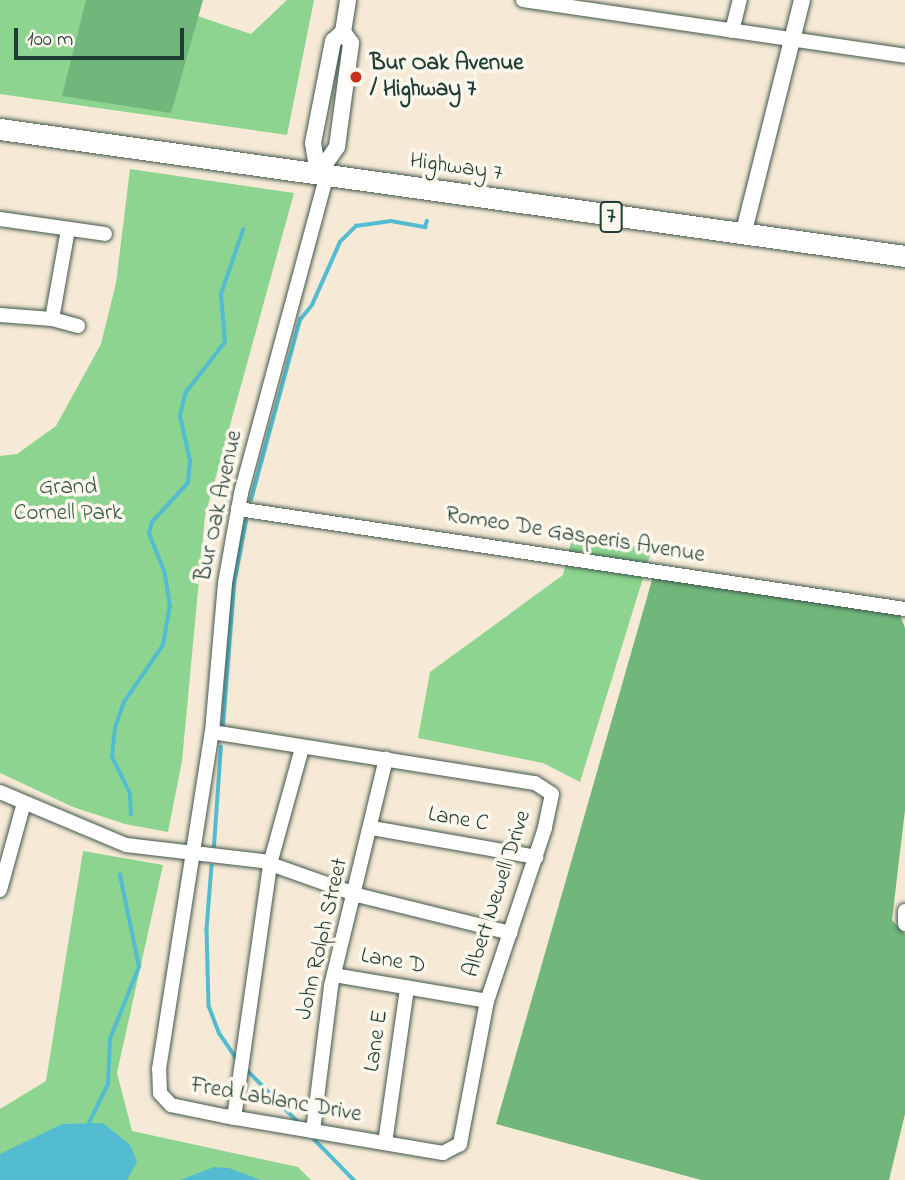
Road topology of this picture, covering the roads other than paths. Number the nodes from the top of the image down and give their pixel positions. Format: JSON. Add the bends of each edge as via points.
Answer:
{"nodes":[{"id":1,"x":348,"y":0,"type":"edge"},
{"id":2,"x":523,"y":0,"type":"edge"},
{"id":3,"x":740,"y":0,"type":"edge"},
{"id":4,"x":802,"y":0,"type":"edge"},
{"id":5,"x":732,"y":31,"type":"junction"},
{"id":6,"x":343,"y":32,"type":"junction"},
{"id":7,"x":790,"y":39,"type":"junction"},
{"id":8,"x":905,"y":56,"type":"edge"},
{"id":9,"x":0,"y":129,"type":"edge"},
{"id":10,"x":322,"y":175,"type":"junction"},
{"id":11,"x":0,"y":219,"type":"edge"},
{"id":12,"x":68,"y":229,"type":"junction"},
{"id":13,"x":105,"y":234,"type":"dead end"},
{"id":14,"x":743,"y":235,"type":"junction"},
{"id":15,"x":905,"y":256,"type":"edge"},
{"id":16,"x":0,"y":315,"type":"edge"},
{"id":17,"x":52,"y":319,"type":"junction"},
{"id":18,"x":78,"y":326,"type":"dead end"},
{"id":19,"x":238,"y":509,"type":"junction"},
{"id":20,"x":905,"y":609,"type":"edge"},
{"id":21,"x":212,"y":732,"type":"junction"},
{"id":22,"x":302,"y":748,"type":"junction"},
{"id":23,"x":386,"y":759,"type":"junction"},
{"id":24,"x":0,"y":792,"type":"edge"},
{"id":25,"x":24,"y":803,"type":"junction"},
{"id":26,"x":372,"y":828,"type":"junction"},
{"id":27,"x":193,"y":853,"type":"junction"},
{"id":28,"x":536,"y":857,"type":"junction"},
{"id":29,"x":270,"y":864,"type":"junction"},
{"id":30,"x":0,"y":890,"type":"edge"},
{"id":31,"x":355,"y":894,"type":"junction"},
{"id":32,"x":905,"y":911,"type":"edge"},
{"id":33,"x":905,"y":924,"type":"edge"},
{"id":34,"x":511,"y":933,"type":"junction"},
{"id":35,"x":334,"y":975,"type":"junction"},
{"id":36,"x":407,"y":988,"type":"junction"},
{"id":37,"x":487,"y":1001,"type":"junction"},
{"id":38,"x":234,"y":1118,"type":"junction"},
{"id":39,"x":313,"y":1131,"type":"junction"},
{"id":40,"x":386,"y":1143,"type":"junction"},
{"id":41,"x":460,"y":1144,"type":"joint"}],
"edges":[{"from":1,"to":6,"type":"street","name":"Bur Oak Avenue"},
{"from":2,"to":5,"type":"street"},
{"from":3,"to":5,"type":"street"},
{"from":4,"to":7,"type":"street"},
{"from":5,"to":7,"type":"street"},
{"from":6,"to":10,"type":"street","name":"Bur Oak Avenue","via":[[351,43],[337,148]]},
{"from":6,"to":10,"type":"street","name":"Bur Oak Avenue","via":[[333,41],[313,143]]},
{"from":7,"to":8,"type":"street"},
{"from":7,"to":14,"type":"street"},
{"from":9,"to":10,"type":"main road","name":"Highway 7","number":"7"},
{"from":10,"to":14,"type":"main road","name":"Highway 7","number":"7"},
{"from":10,"to":19,"type":"street","name":"Bur Oak Avenue"},
{"from":11,"to":12,"type":"street"},
{"from":12,"to":13,"type":"street"},
{"from":12,"to":17,"type":"street"},
{"from":14,"to":15,"type":"main road","name":"Highway 7","number":"7"},
{"from":16,"to":17,"type":"street"},
{"from":17,"to":18,"type":"street"},
{"from":19,"to":20,"type":"street","name":"Romeo De Gasperis Avenue"},
{"from":19,"to":21,"type":"street","name":"Bur Oak Avenue","via":[[225,583]]},
{"from":21,"to":22,"type":"street","name":"Albert Newell Drive"},
{"from":21,"to":27,"type":"street","name":"Bur Oak Avenue"},
{"from":22,"to":23,"type":"street","name":"Albert Newell Drive"},
{"from":22,"to":29,"type":"street"},
{"from":23,"to":26,"type":"street","name":"John Rolph Street"},
{"from":23,"to":28,"type":"street","name":"Albert Newell Drive","via":[[535,783],[552,793]]},
{"from":24,"to":25,"type":"street"},
{"from":25,"to":27,"type":"street","via":[[126,845]]},
{"from":25,"to":30,"type":"street"},
{"from":26,"to":28,"type":"street","name":"Lane C"},
{"from":26,"to":31,"type":"street","name":"John Rolph Street"},
{"from":27,"to":29,"type":"street"},
{"from":27,"to":38,"type":"street","name":"Fred Lablanc Drive","via":[[159,1069],[160,1093],[172,1105]]},
{"from":28,"to":34,"type":"street","name":"Albert Newell Drive"},
{"from":29,"to":31,"type":"street"},
{"from":29,"to":38,"type":"street"},
{"from":31,"to":34,"type":"street"},
{"from":31,"to":35,"type":"street","name":"John Rolph Street"},
{"from":32,"to":33,"type":"street"},
{"from":34,"to":37,"type":"street","name":"Albert Newell Drive"},
{"from":35,"to":36,"type":"street","name":"Lane D"},
{"from":35,"to":39,"type":"street","name":"John Rolph Street"},
{"from":36,"to":37,"type":"street","name":"Lane D"},
{"from":36,"to":40,"type":"street","name":"Lane E"},
{"from":37,"to":41,"type":"street","name":"Albert Newell Drive"},
{"from":38,"to":39,"type":"street","name":"Fred Lablanc Drive"},
{"from":39,"to":40,"type":"street","name":"Fred Lablanc Drive"},
{"from":40,"to":41,"type":"street","name":"Fred Lablanc Drive","via":[[443,1153]]}]}
